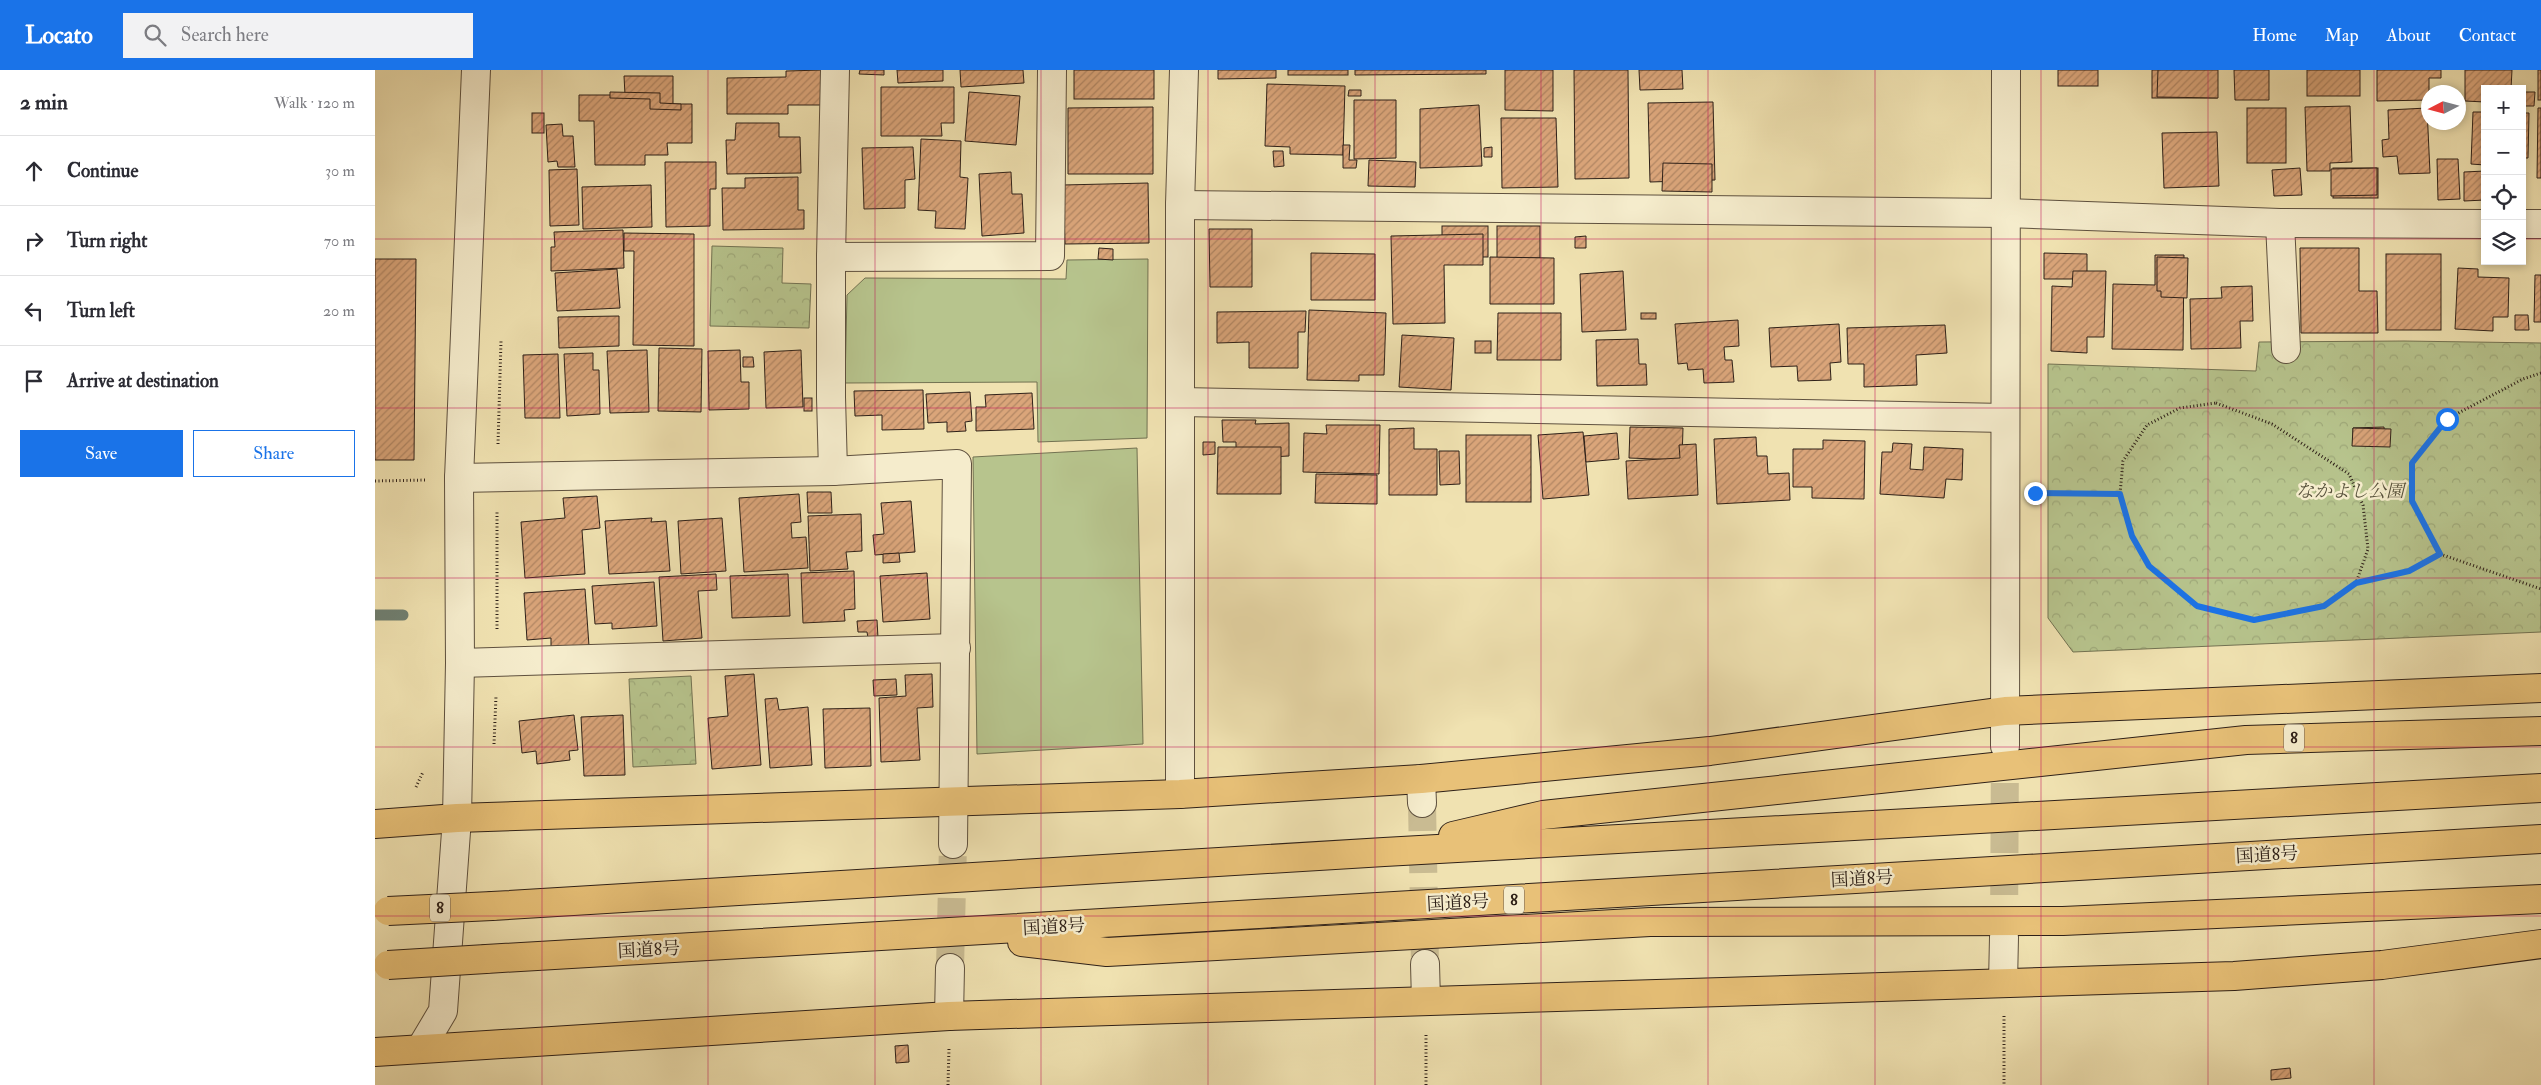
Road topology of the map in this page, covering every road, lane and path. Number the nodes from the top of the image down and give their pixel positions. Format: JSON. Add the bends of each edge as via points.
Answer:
{"nodes":[{"id":1,"x":476,"y":70,"type":"edge"},
{"id":2,"x":835,"y":70,"type":"edge"},
{"id":3,"x":1052,"y":70,"type":"edge"},
{"id":4,"x":1184,"y":70,"type":"edge"},
{"id":5,"x":2007,"y":70,"type":"edge"},
{"id":6,"x":1180,"y":205,"type":"junction"},
{"id":7,"x":2006,"y":213,"type":"junction"},
{"id":8,"x":2280,"y":223,"type":"junction"},
{"id":9,"x":2481,"y":224,"type":"edge"},
{"id":10,"x":2526,"y":224,"type":"edge"},
{"id":11,"x":2541,"y":224,"type":"edge"},
{"id":12,"x":831,"y":257,"type":"junction"},
{"id":13,"x":501,"y":338,"type":"dead end"},
{"id":14,"x":2285,"y":349,"type":"dead end"},
{"id":15,"x":2541,"y":373,"type":"edge"},
{"id":16,"x":1181,"y":402,"type":"junction"},
{"id":17,"x":2005,"y":418,"type":"junction"},
{"id":18,"x":833,"y":471,"type":"junction"},
{"id":19,"x":497,"y":476,"type":"junction"},
{"id":20,"x":459,"y":478,"type":"junction"},
{"id":21,"x":375,"y":481,"type":"edge"},
{"id":22,"x":2035,"y":493,"type":"dead end"},
{"id":23,"x":2120,"y":494,"type":"junction"},
{"id":24,"x":2440,"y":554,"type":"junction"},
{"id":25,"x":2356,"y":583,"type":"junction"},
{"id":26,"x":2541,"y":589,"type":"edge"},
{"id":27,"x":956,"y":648,"type":"junction"},
{"id":28,"x":497,"y":662,"type":"junction"},
{"id":29,"x":460,"y":663,"type":"junction"},
{"id":30,"x":2541,"y":688,"type":"edge"},
{"id":31,"x":2005,"y":711,"type":"junction"},
{"id":32,"x":2541,"y":731,"type":"edge"},
{"id":33,"x":494,"y":745,"type":"dead end"},
{"id":34,"x":2005,"y":746,"type":"tunnel mouth"},
{"id":35,"x":2541,"y":788,"type":"edge"},
{"id":36,"x":1180,"y":794,"type":"junction"},
{"id":37,"x":955,"y":802,"type":"junction"},
{"id":38,"x":457,"y":818,"type":"junction"},
{"id":39,"x":375,"y":824,"type":"edge"},
{"id":40,"x":2541,"y":839,"type":"edge"},
{"id":41,"x":953,"y":844,"type":"tunnel mouth"},
{"id":42,"x":1384,"y":852,"type":"junction"},
{"id":43,"x":2541,"y":899,"type":"edge"},
{"id":44,"x":382,"y":911,"type":"edge"},
{"id":45,"x":943,"y":934,"type":"junction"},
{"id":46,"x":2004,"y":937,"type":"tunnel mouth"},
{"id":47,"x":2541,"y":944,"type":"edge"},
{"id":48,"x":1425,"y":964,"type":"tunnel mouth"},
{"id":49,"x":382,"y":965,"type":"edge"},
{"id":50,"x":950,"y":968,"type":"tunnel mouth"},
{"id":51,"x":2003,"y":983,"type":"junction"},
{"id":52,"x":1426,"y":1001,"type":"junction"},
{"id":53,"x":949,"y":1016,"type":"junction"},
{"id":54,"x":421,"y":1048,"type":"junction"},
{"id":55,"x":375,"y":1052,"type":"edge"},
{"id":56,"x":1426,"y":1085,"type":"edge"},
{"id":57,"x":2004,"y":1085,"type":"edge"}],
"edges":[{"from":1,"to":20,"type":"street"},
{"from":2,"to":12,"type":"street"},
{"from":3,"to":12,"type":"street","via":[[1050,256]]},
{"from":4,"to":6,"type":"street"},
{"from":5,"to":7,"type":"street"},
{"from":6,"to":7,"type":"street"},
{"from":6,"to":16,"type":"street"},
{"from":7,"to":8,"type":"street"},
{"from":7,"to":17,"type":"street"},
{"from":8,"to":9,"type":"street"},
{"from":8,"to":14,"type":"street"},
{"from":10,"to":11,"type":"street"},
{"from":12,"to":18,"type":"street"},
{"from":13,"to":19,"type":"path"},
{"from":15,"to":24,"type":"path","via":[[2523,379],[2447,419],[2412,463],[2412,501]]},
{"from":16,"to":17,"type":"street"},
{"from":16,"to":36,"type":"street"},
{"from":17,"to":31,"type":"street"},
{"from":18,"to":19,"type":"street"},
{"from":18,"to":27,"type":"street","via":[[957,464]]},
{"from":19,"to":20,"type":"street"},
{"from":19,"to":28,"type":"path"},
{"from":20,"to":21,"type":"path"},
{"from":20,"to":29,"type":"street"},
{"from":22,"to":23,"type":"path"},
{"from":23,"to":25,"type":"path","via":[[2132,536],[2149,566],[2197,606],[2254,620],[2324,606]]},
{"from":23,"to":25,"type":"path","via":[[2123,461],[2147,425],[2180,408],[2216,402],[2272,424],[2349,474],[2363,504],[2368,549]]},
{"from":24,"to":25,"type":"path","via":[[2409,571]]},
{"from":24,"to":26,"type":"path"},
{"from":27,"to":28,"type":"street"},
{"from":27,"to":37,"type":"street"},
{"from":28,"to":29,"type":"street"},
{"from":28,"to":33,"type":"path"},
{"from":29,"to":38,"type":"street"},
{"from":30,"to":31,"type":"highway"},
{"from":31,"to":34,"type":"street"},
{"from":31,"to":36,"type":"highway","via":[[1421,791]]},
{"from":32,"to":42,"type":"highway","number":"8","via":[[2246,740],[1543,815]]},
{"from":35,"to":42,"type":"highway","number":"8"},
{"from":36,"to":37,"type":"highway"},
{"from":37,"to":38,"type":"highway"},
{"from":37,"to":41,"type":"street"},
{"from":38,"to":39,"type":"highway"},
{"from":38,"to":54,"type":"street","via":[[443,1011]]},
{"from":40,"to":45,"type":"highway","name":"国道8号","number":"8"},
{"from":42,"to":44,"type":"highway","number":"8","bridge":true},
{"from":43,"to":45,"type":"highway","via":[[2063,920],[1650,922],[1107,952]]},
{"from":45,"to":49,"type":"highway","name":"国道8号","number":"8","bridge":true},
{"from":46,"to":51,"type":"street"},
{"from":47,"to":51,"type":"highway","via":[[2362,967],[2234,976]]},
{"from":48,"to":52,"type":"street"},
{"from":50,"to":53,"type":"street"},
{"from":51,"to":52,"type":"highway"},
{"from":51,"to":57,"type":"path"},
{"from":52,"to":53,"type":"highway"},
{"from":52,"to":56,"type":"path"},
{"from":53,"to":54,"type":"highway"},
{"from":54,"to":55,"type":"highway"}]}
